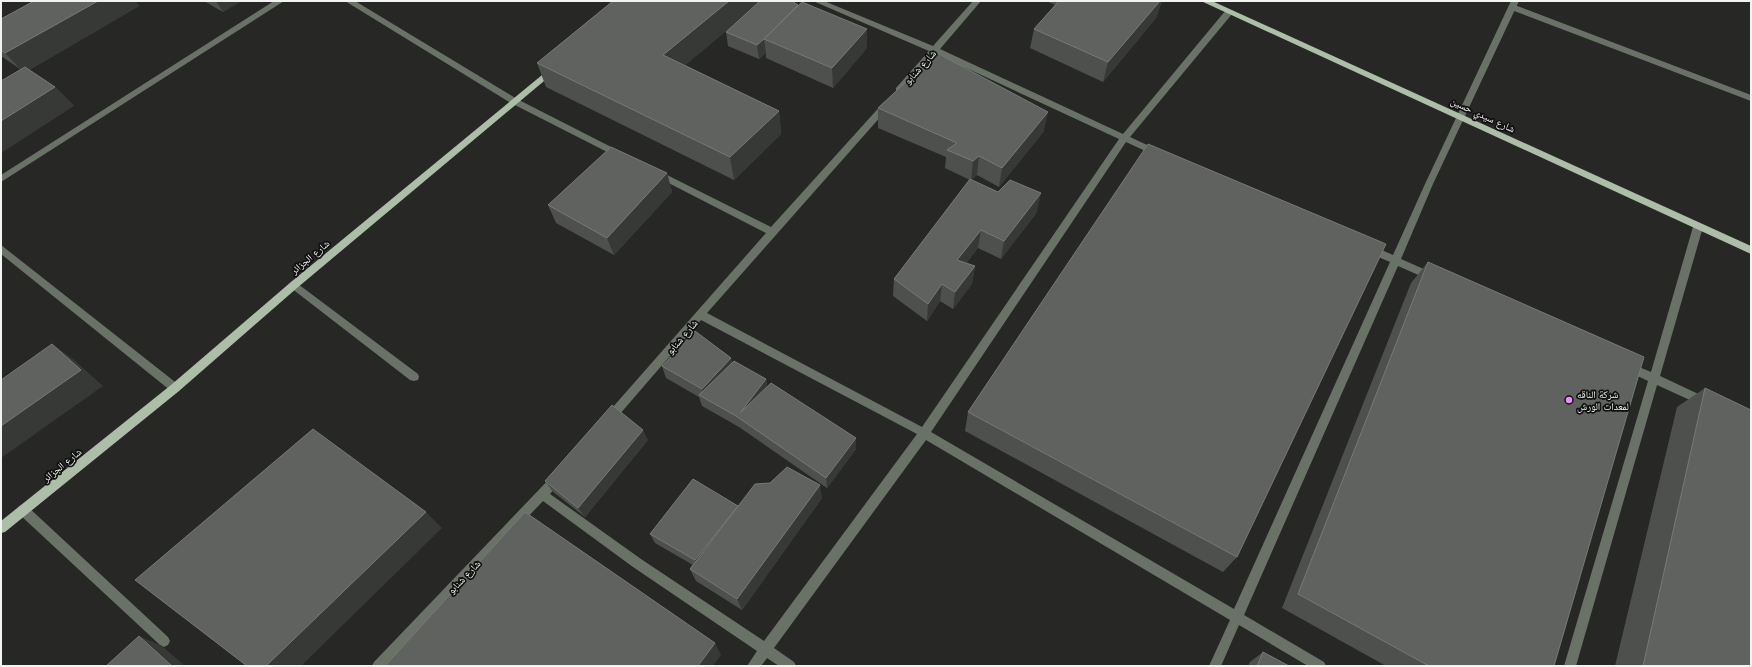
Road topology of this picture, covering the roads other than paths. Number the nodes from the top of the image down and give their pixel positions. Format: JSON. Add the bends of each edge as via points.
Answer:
{"nodes":[{"id":1,"x":280,"y":1,"type":"edge"},
{"id":2,"x":349,"y":1,"type":"edge"},
{"id":3,"x":817,"y":1,"type":"edge"},
{"id":4,"x":977,"y":1,"type":"edge"},
{"id":5,"x":1205,"y":1,"type":"edge"},
{"id":6,"x":1514,"y":4,"type":"edge"},
{"id":7,"x":1229,"y":12,"type":"junction"},
{"id":8,"x":935,"y":50,"type":"junction"},
{"id":9,"x":562,"y":61,"type":"edge"},
{"id":10,"x":1751,"y":98,"type":"edge"},
{"id":11,"x":514,"y":102,"type":"junction"},
{"id":12,"x":1460,"y":116,"type":"junction"},
{"id":13,"x":1124,"y":138,"type":"junction"},
{"id":14,"x":1167,"y":157,"type":"edge"},
{"id":15,"x":626,"y":158,"type":"edge"},
{"id":16,"x":647,"y":168,"type":"edge"},
{"id":17,"x":1,"y":179,"type":"edge"},
{"id":18,"x":1698,"y":227,"type":"junction"},
{"id":19,"x":772,"y":232,"type":"junction"},
{"id":20,"x":1361,"y":244,"type":"edge"},
{"id":21,"x":1,"y":249,"type":"edge"},
{"id":22,"x":1751,"y":250,"type":"edge"},
{"id":23,"x":1397,"y":260,"type":"junction"},
{"id":24,"x":1440,"y":280,"type":"edge"},
{"id":25,"x":294,"y":285,"type":"junction"},
{"id":26,"x":701,"y":315,"type":"junction"},
{"id":27,"x":1619,"y":362,"type":"edge"},
{"id":28,"x":414,"y":377,"type":"dead end"},
{"id":29,"x":1655,"y":379,"type":"junction"},
{"id":30,"x":175,"y":388,"type":"junction"},
{"id":31,"x":1717,"y":408,"type":"edge"},
{"id":32,"x":601,"y":429,"type":"edge"},
{"id":33,"x":924,"y":433,"type":"junction"},
{"id":34,"x":564,"y":471,"type":"edge"},
{"id":35,"x":543,"y":495,"type":"junction"},
{"id":36,"x":23,"y":510,"type":"junction"},
{"id":37,"x":1,"y":528,"type":"edge"},
{"id":38,"x":1236,"y":618,"type":"junction"},
{"id":39,"x":164,"y":641,"type":"dead end"},
{"id":40,"x":765,"y":650,"type":"junction"},
{"id":41,"x":378,"y":666,"type":"edge"},
{"id":42,"x":753,"y":666,"type":"edge"},
{"id":43,"x":790,"y":666,"type":"edge"},
{"id":44,"x":1215,"y":666,"type":"edge"},
{"id":45,"x":1320,"y":666,"type":"edge"},
{"id":46,"x":1570,"y":666,"type":"edge"}],
"edges":[{"from":1,"to":17,"type":"street"},
{"from":2,"to":11,"type":"street"},
{"from":3,"to":8,"type":"street"},
{"from":4,"to":8,"type":"street","name":"شارع شنابو"},
{"from":5,"to":7,"type":"main road","name":"شارع سيدي حسين"},
{"from":6,"to":10,"type":"street"},
{"from":6,"to":12,"type":"street"},
{"from":7,"to":12,"type":"main road","name":"شارع سيدي حسين"},
{"from":7,"to":13,"type":"street"},
{"from":8,"to":13,"type":"street"},
{"from":8,"to":19,"type":"street","name":"شارع شنابو"},
{"from":9,"to":11,"type":"main road","name":"شارع الجزائر"},
{"from":11,"to":15,"type":"street"},
{"from":11,"to":25,"type":"main road","name":"شارع الجزائر"},
{"from":12,"to":18,"type":"main road","name":"شارع سيدي حسين"},
{"from":12,"to":23,"type":"street"},
{"from":13,"to":14,"type":"street"},
{"from":13,"to":33,"type":"street"},
{"from":16,"to":19,"type":"street"},
{"from":18,"to":22,"type":"main road","name":"شارع سيدي حسين"},
{"from":18,"to":29,"type":"street"},
{"from":19,"to":26,"type":"street","name":"شارع شنابو"},
{"from":20,"to":23,"type":"street"},
{"from":21,"to":30,"type":"street"},
{"from":23,"to":24,"type":"street"},
{"from":23,"to":38,"type":"street"},
{"from":25,"to":28,"type":"street"},
{"from":25,"to":30,"type":"main road","name":"شارع الجزائر"},
{"from":26,"to":32,"type":"street","name":"شارع شنابو"},
{"from":26,"to":33,"type":"street"},
{"from":27,"to":29,"type":"street"},
{"from":29,"to":31,"type":"street"},
{"from":29,"to":46,"type":"street"},
{"from":30,"to":36,"type":"main road","name":"شارع الجزائر"},
{"from":33,"to":38,"type":"street"},
{"from":33,"to":40,"type":"street"},
{"from":34,"to":35,"type":"street","name":"شارع شنابو"},
{"from":35,"to":40,"type":"street"},
{"from":35,"to":41,"type":"street","name":"شارع شنابو"},
{"from":36,"to":37,"type":"main road","name":"شارع الجزائر"},
{"from":36,"to":39,"type":"street"},
{"from":38,"to":44,"type":"street"},
{"from":38,"to":45,"type":"street"},
{"from":40,"to":42,"type":"street"},
{"from":40,"to":43,"type":"street"}]}
